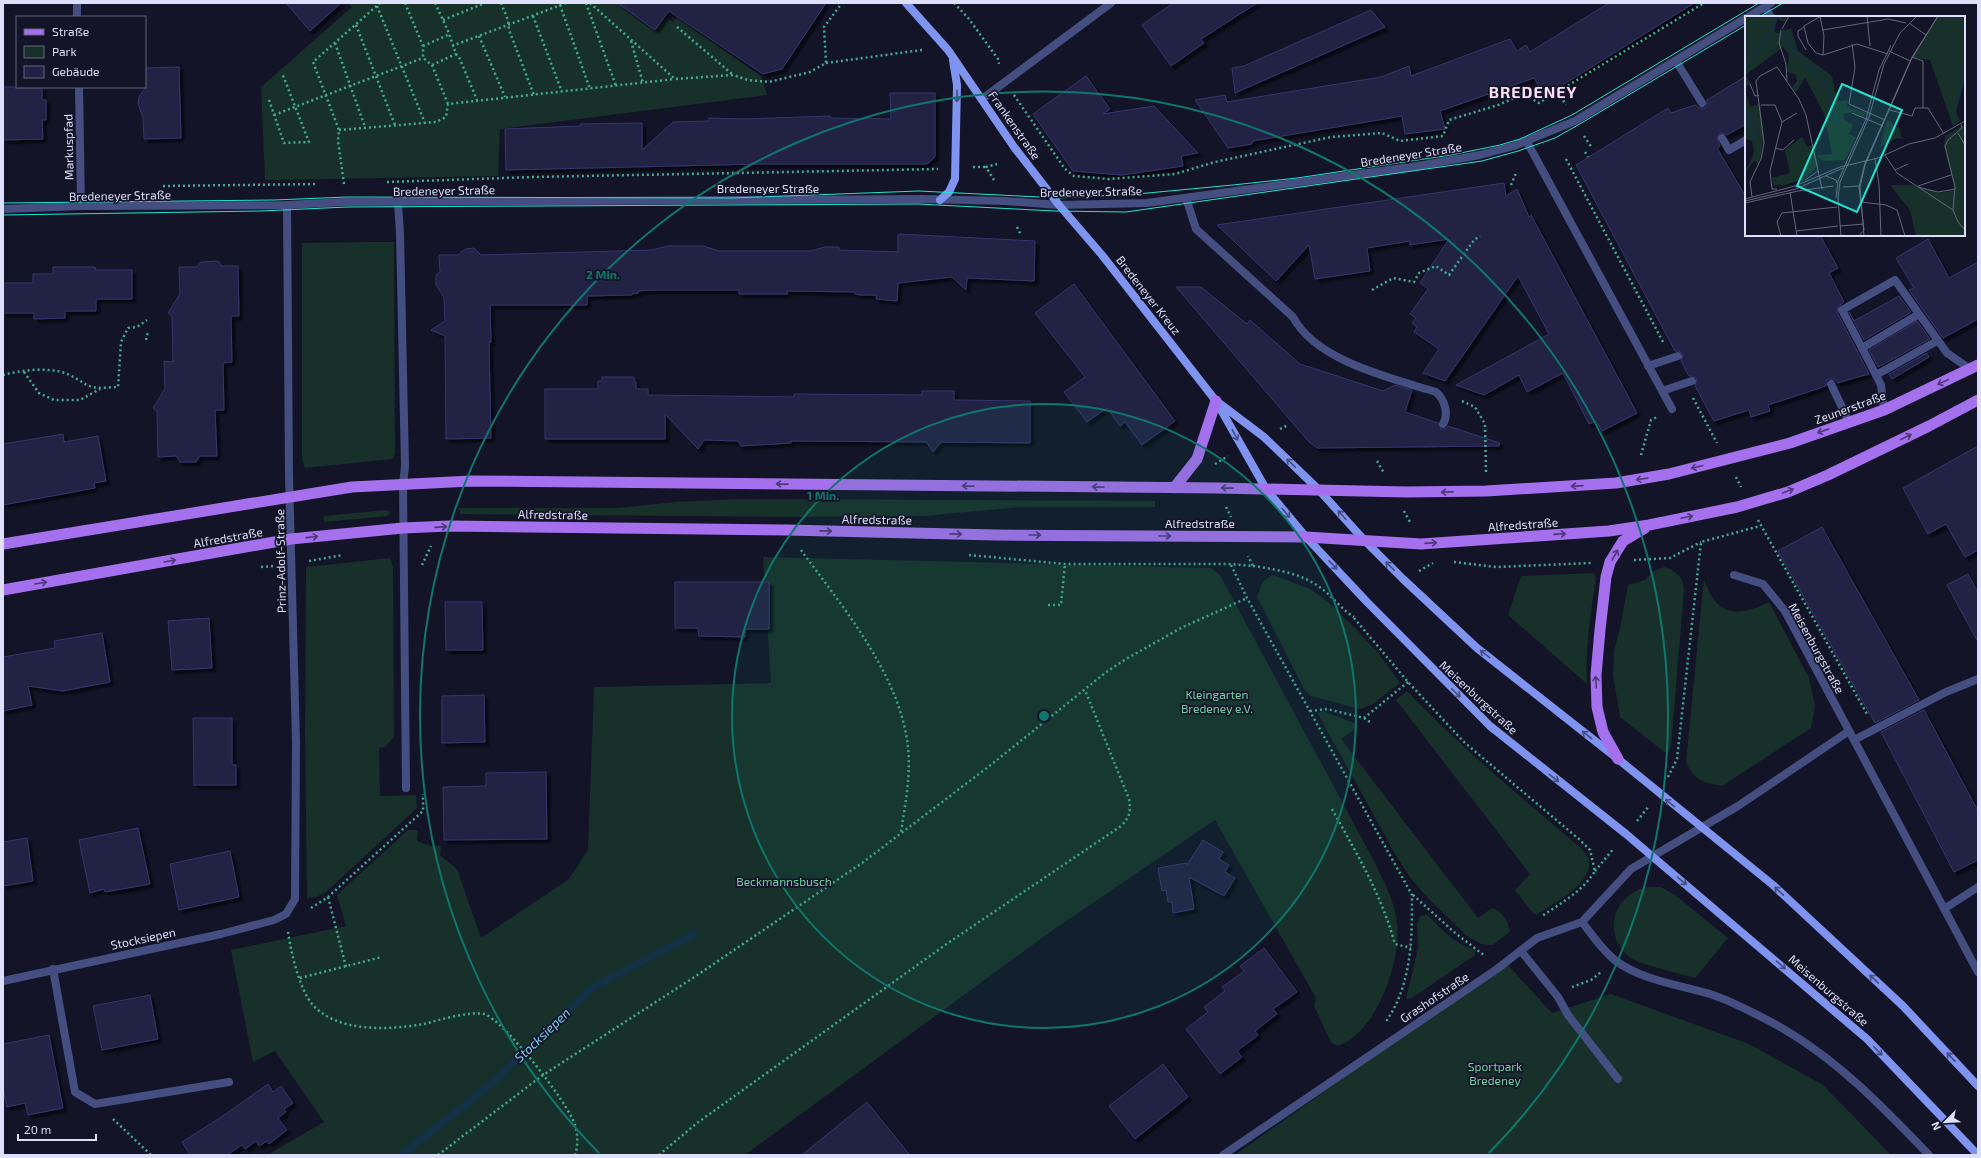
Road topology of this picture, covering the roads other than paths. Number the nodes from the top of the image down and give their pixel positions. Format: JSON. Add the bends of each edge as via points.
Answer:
{"nodes":[{"id":1,"x":77,"y":3,"type":"edge"},
{"id":2,"x":906,"y":3,"type":"edge"},
{"id":3,"x":1111,"y":3,"type":"edge"},
{"id":4,"x":1768,"y":5,"type":"edge"},
{"id":5,"x":77,"y":16,"type":"edge"},
{"id":6,"x":1750,"y":16,"type":"edge"},
{"id":7,"x":1771,"y":16,"type":"edge"},
{"id":8,"x":1745,"y":19,"type":"edge"},
{"id":9,"x":953,"y":57,"type":"junction"},
{"id":10,"x":1676,"y":61,"type":"junction"},
{"id":11,"x":79,"y":88,"type":"edge"},
{"id":12,"x":982,"y":99,"type":"junction"},
{"id":13,"x":1702,"y":103,"type":"dead end"},
{"id":14,"x":1722,"y":138,"type":"dead end"},
{"id":15,"x":1745,"y":141,"type":"edge"},
{"id":16,"x":1527,"y":142,"type":"junction"},
{"id":17,"x":1186,"y":198,"type":"junction"},
{"id":18,"x":940,"y":200,"type":"junction"},
{"id":19,"x":398,"y":203,"type":"junction"},
{"id":20,"x":287,"y":205,"type":"junction"},
{"id":21,"x":1059,"y":205,"type":"junction"},
{"id":22,"x":81,"y":206,"type":"junction"},
{"id":23,"x":3,"y":209,"type":"edge"},
{"id":24,"x":1919,"y":314,"type":"junction"},
{"id":25,"x":1937,"y":341,"type":"junction"},
{"id":26,"x":1862,"y":348,"type":"junction"},
{"id":27,"x":1675,"y":357,"type":"road end"},
{"id":28,"x":1648,"y":366,"type":"junction"},
{"id":29,"x":1974,"y":367,"type":"edge"},
{"id":30,"x":1876,"y":375,"type":"junction"},
{"id":31,"x":1688,"y":382,"type":"road end"},
{"id":32,"x":1831,"y":384,"type":"dead end"},
{"id":33,"x":1662,"y":391,"type":"junction"},
{"id":34,"x":1978,"y":400,"type":"edge"},
{"id":35,"x":1216,"y":401,"type":"junction"},
{"id":36,"x":1672,"y":410,"type":"dead end"},
{"id":37,"x":1884,"y":410,"type":"junction"},
{"id":38,"x":1849,"y":422,"type":"junction"},
{"id":39,"x":1443,"y":424,"type":"dead end"},
{"id":40,"x":403,"y":484,"type":"junction"},
{"id":41,"x":1174,"y":488,"type":"junction"},
{"id":42,"x":1266,"y":489,"type":"junction"},
{"id":43,"x":1319,"y":490,"type":"junction"},
{"id":44,"x":291,"y":496,"type":"junction"},
{"id":45,"x":1649,"y":525,"type":"junction"},
{"id":46,"x":403,"y":528,"type":"junction"},
{"id":47,"x":1306,"y":536,"type":"junction"},
{"id":48,"x":291,"y":540,"type":"junction"},
{"id":49,"x":1364,"y":540,"type":"junction"},
{"id":50,"x":3,"y":544,"type":"edge"},
{"id":51,"x":1734,"y":575,"type":"dead end"},
{"id":52,"x":3,"y":590,"type":"edge"},
{"id":53,"x":1978,"y":679,"type":"edge"},
{"id":54,"x":1849,"y":731,"type":"junction"},
{"id":55,"x":1854,"y":740,"type":"junction"},
{"id":56,"x":1618,"y":759,"type":"junction"},
{"id":57,"x":406,"y":788,"type":"road end"},
{"id":58,"x":1700,"y":827,"type":"junction"},
{"id":59,"x":1652,"y":856,"type":"junction"},
{"id":60,"x":1978,"y":887,"type":"edge"},
{"id":61,"x":1944,"y":909,"type":"junction"},
{"id":62,"x":286,"y":914,"type":"joint"},
{"id":63,"x":1582,"y":922,"type":"junction"},
{"id":64,"x":1521,"y":951,"type":"junction"},
{"id":65,"x":53,"y":970,"type":"junction"},
{"id":66,"x":1978,"y":972,"type":"edge"},
{"id":67,"x":3,"y":981,"type":"edge"},
{"id":68,"x":1618,"y":1079,"type":"dead end"},
{"id":69,"x":229,"y":1082,"type":"dead end"},
{"id":70,"x":1978,"y":1086,"type":"edge"},
{"id":71,"x":1224,"y":1155,"type":"edge"},
{"id":72,"x":1929,"y":1155,"type":"edge"},
{"id":73,"x":1978,"y":1155,"type":"edge"}],
"edges":[{"from":1,"to":5,"type":"street"},
{"from":2,"to":9,"type":"main road","name":"Frankenstraße"},
{"from":3,"to":12,"type":"street"},
{"from":4,"to":6,"type":"street","name":"Bredeneyer Straße"},
{"from":4,"to":7,"type":"street"},
{"from":8,"to":10,"type":"street","name":"Bredeneyer Straße"},
{"from":9,"to":12,"type":"main road","name":"Frankenstraße"},
{"from":9,"to":18,"type":"main road","one_way":true,"via":[[957,85],[955,179],[949,192]]},
{"from":10,"to":13,"type":"street"},
{"from":10,"to":16,"type":"street","name":"Bredeneyer Straße","via":[[1575,121]]},
{"from":11,"to":22,"type":"street","name":"Markuspfad"},
{"from":12,"to":21,"type":"main road","name":"Frankenstraße","via":[[1014,147]]},
{"from":14,"to":15,"type":"street","via":[[1729,150]]},
{"from":16,"to":17,"type":"street","name":"Bredeneyer Straße","via":[[1453,160]]},
{"from":16,"to":28,"type":"street"},
{"from":17,"to":21,"type":"street","name":"Bredeneyer Straße","via":[[1147,203]]},
{"from":17,"to":39,"type":"street","via":[[1196,229],[1293,317],[1299,329],[1314,342],[1351,361],[1436,392],[1447,416]]},
{"from":18,"to":19,"type":"street","name":"Bredeneyer Straße"},
{"from":18,"to":21,"type":"street","name":"Bredeneyer Straße"},
{"from":19,"to":20,"type":"street","name":"Bredeneyer Straße"},
{"from":19,"to":40,"type":"street","via":[[406,466]]},
{"from":20,"to":22,"type":"street","name":"Bredeneyer Straße"},
{"from":20,"to":44,"type":"street","name":"Prinz-Adolf-Straße"},
{"from":21,"to":35,"type":"main road","name":"Bredeneyer Kreuz","via":[[1102,255]]},
{"from":22,"to":23,"type":"street","name":"Bredeneyer Straße"},
{"from":24,"to":25,"type":"street"},
{"from":24,"to":26,"type":"street"},
{"from":24,"to":26,"type":"street","via":[[1895,280],[1842,310]]},
{"from":25,"to":29,"type":"street","via":[[1947,353]]},
{"from":25,"to":30,"type":"street"},
{"from":26,"to":30,"type":"street"},
{"from":27,"to":28,"type":"street"},
{"from":28,"to":33,"type":"street"},
{"from":29,"to":37,"type":"main road","name":"Zeunerstraße","one_way":true},
{"from":30,"to":37,"type":"street"},
{"from":31,"to":33,"type":"street"},
{"from":32,"to":38,"type":"street"},
{"from":33,"to":36,"type":"street"},
{"from":45,"to":34,"type":"main road","name":"Alfredstraße","one_way":true,"via":[[1751,503],[1788,492],[1828,475]]},
{"from":35,"to":41,"type":"main road","via":[[1197,459]]},
{"from":35,"to":42,"type":"main road","name":"Bredeneyer Kreuz","one_way":true},
{"from":43,"to":35,"type":"main road","name":"Bredeneyer Kreuz","one_way":true,"via":[[1264,437]]},
{"from":37,"to":38,"type":"main road","name":"Zeunerstraße"},
{"from":38,"to":43,"type":"main road","name":"Zeunerstraße","one_way":true,"via":[[1790,443],[1726,460],[1669,474],[1616,483],[1486,491]]},
{"from":41,"to":40,"type":"main road","one_way":true,"via":[[479,482]]},
{"from":40,"to":44,"type":"main road","via":[[352,487]]},
{"from":40,"to":46,"type":"street"},
{"from":42,"to":41,"type":"main road","one_way":true},
{"from":42,"to":43,"type":"main road"},
{"from":42,"to":47,"type":"main road","name":"Bredeneyer Kreuz","one_way":true},
{"from":49,"to":43,"type":"main road","name":"Bredeneyer Kreuz","one_way":true},
{"from":44,"to":48,"type":"street","name":"Prinz-Adolf-Straße"},
{"from":44,"to":50,"type":"main road"},
{"from":49,"to":45,"type":"main road","name":"Alfredstraße","one_way":true,"via":[[1422,544],[1609,531]]},
{"from":56,"to":45,"type":"main road","one_way":true,"via":[[1603,732],[1597,707],[1596,675],[1604,591],[1610,562],[1623,541]]},
{"from":46,"to":47,"type":"main road","name":"Alfredstraße","one_way":true,"via":[[449,526],[1004,535]]},
{"from":48,"to":46,"type":"main road","name":"Alfredstraße","one_way":true},
{"from":46,"to":57,"type":"street"},
{"from":47,"to":49,"type":"main road","name":"Alfredstraße"},
{"from":47,"to":59,"type":"main road","name":"Meisenburgstraße","one_way":true,"via":[[1428,665],[1490,726]]},
{"from":52,"to":48,"type":"main road","name":"Alfredstraße","one_way":true},
{"from":48,"to":62,"type":"street","name":"Prinz-Adolf-Straße","via":[[296,742],[295,899]]},
{"from":56,"to":49,"type":"main road","one_way":true,"via":[[1477,648]]},
{"from":51,"to":54,"type":"street","name":"Meisenburgstraße","via":[[1763,584],[1786,611]]},
{"from":53,"to":55,"type":"street","via":[[1946,692]]},
{"from":54,"to":55,"type":"street","name":"Meisenburgstraße"},
{"from":54,"to":58,"type":"street","via":[[1738,806]]},
{"from":55,"to":61,"type":"street","name":"Meisenburgstraße"},
{"from":58,"to":56,"type":"main road","one_way":true},
{"from":58,"to":59,"type":"street"},
{"from":70,"to":58,"type":"main road","one_way":true,"via":[[1903,1006],[1773,885]]},
{"from":59,"to":63,"type":"street","name":"Grashofstraße","via":[[1631,869]]},
{"from":59,"to":73,"type":"main road","name":"Meisenburgstraße","one_way":true,"via":[[1867,1039]]},
{"from":60,"to":61,"type":"street"},
{"from":61,"to":66,"type":"street","name":"Meisenburgstraße"},
{"from":62,"to":65,"type":"street","name":"Stocksiepen","via":[[274,920],[221,934]]},
{"from":63,"to":64,"type":"street","name":"Grashofstraße","via":[[1537,938]]},
{"from":63,"to":72,"type":"street","via":[[1616,961],[1641,974],[1714,996],[1745,1009],[1826,1056],[1885,1109]]},
{"from":64,"to":68,"type":"street"},
{"from":64,"to":71,"type":"street","name":"Grashofstraße"},
{"from":65,"to":67,"type":"street","name":"Stocksiepen"},
{"from":65,"to":69,"type":"street","via":[[75,1092],[95,1104]]}]}
